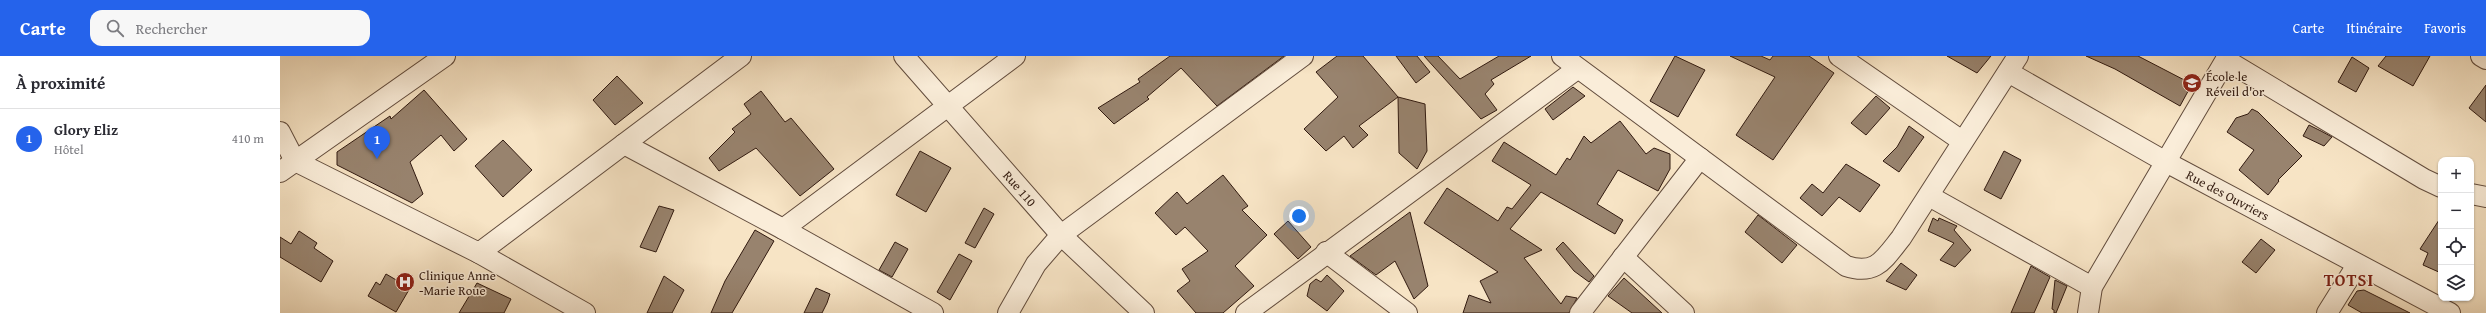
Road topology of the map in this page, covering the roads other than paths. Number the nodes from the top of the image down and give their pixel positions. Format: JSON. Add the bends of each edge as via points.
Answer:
{"nodes":[{"id":1,"x":444,"y":56,"type":"edge"},
{"id":2,"x":741,"y":56,"type":"edge"},
{"id":3,"x":904,"y":56,"type":"edge"},
{"id":4,"x":1015,"y":56,"type":"edge"},
{"id":5,"x":1303,"y":56,"type":"edge"},
{"id":6,"x":1562,"y":56,"type":"edge"},
{"id":7,"x":1839,"y":56,"type":"edge"},
{"id":8,"x":2481,"y":56,"type":"edge"},
{"id":9,"x":2227,"y":58,"type":"edge"},
{"id":10,"x":2486,"y":59,"type":"edge"},
{"id":11,"x":2013,"y":64,"type":"edge"},
{"id":12,"x":1577,"y":69,"type":"junction"},
{"id":13,"x":948,"y":106,"type":"junction"},
{"id":14,"x":280,"y":132,"type":"edge"},
{"id":15,"x":1962,"y":141,"type":"junction"},
{"id":16,"x":624,"y":144,"type":"junction"},
{"id":17,"x":1700,"y":158,"type":"junction"},
{"id":18,"x":2166,"y":162,"type":"junction"},
{"id":19,"x":288,"y":166,"type":"edge"},
{"id":20,"x":2438,"y":185,"type":"edge"},
{"id":21,"x":2474,"y":195,"type":"edge"},
{"id":22,"x":1929,"y":196,"type":"junction"},
{"id":23,"x":2486,"y":198,"type":"edge"},
{"id":24,"x":783,"y":229,"type":"junction"},
{"id":25,"x":1061,"y":234,"type":"junction"},
{"id":26,"x":1326,"y":252,"type":"junction"},
{"id":27,"x":479,"y":253,"type":"junction"},
{"id":28,"x":1623,"y":257,"type":"junction"},
{"id":29,"x":2357,"y":265,"type":"junction"},
{"id":30,"x":2092,"y":287,"type":"junction"},
{"id":31,"x":581,"y":312,"type":"edge"},
{"id":32,"x":933,"y":313,"type":"edge"},
{"id":33,"x":1008,"y":313,"type":"edge"},
{"id":34,"x":1144,"y":313,"type":"edge"},
{"id":35,"x":1246,"y":313,"type":"edge"},
{"id":36,"x":1407,"y":313,"type":"edge"},
{"id":37,"x":1580,"y":313,"type":"edge"},
{"id":38,"x":1684,"y":313,"type":"edge"},
{"id":39,"x":2088,"y":313,"type":"edge"},
{"id":40,"x":2327,"y":313,"type":"edge"},
{"id":41,"x":2450,"y":313,"type":"edge"}],
"edges":[{"from":1,"to":19,"type":"street"},
{"from":2,"to":16,"type":"street"},
{"from":3,"to":13,"type":"street","name":"Rue 110"},
{"from":4,"to":13,"type":"street"},
{"from":5,"to":25,"type":"street"},
{"from":6,"to":12,"type":"street"},
{"from":7,"to":15,"type":"street"},
{"from":8,"to":10,"type":"street"},
{"from":9,"to":18,"type":"street"},
{"from":9,"to":20,"type":"street","via":[[2424,179]]},
{"from":11,"to":15,"type":"street"},
{"from":11,"to":18,"type":"street","name":"Rue des Ouvriers"},
{"from":12,"to":17,"type":"street"},
{"from":12,"to":26,"type":"street"},
{"from":13,"to":24,"type":"street"},
{"from":13,"to":25,"type":"street","name":"Rue 110"},
{"from":14,"to":19,"type":"street"},
{"from":15,"to":22,"type":"street"},
{"from":16,"to":24,"type":"street"},
{"from":16,"to":27,"type":"street"},
{"from":17,"to":22,"type":"street","via":[[1846,266],[1859,270],[1870,269],[1883,261]]},
{"from":17,"to":28,"type":"street"},
{"from":18,"to":29,"type":"street","name":"Rue des Ouvriers"},
{"from":18,"to":30,"type":"street"},
{"from":19,"to":27,"type":"street"},
{"from":21,"to":23,"type":"street"},
{"from":22,"to":30,"type":"street"},
{"from":24,"to":32,"type":"street"},
{"from":25,"to":33,"type":"street","via":[[1036,264]]},
{"from":25,"to":34,"type":"street","name":"Rue 110"},
{"from":26,"to":35,"type":"street"},
{"from":26,"to":36,"type":"street"},
{"from":27,"to":31,"type":"street"},
{"from":28,"to":37,"type":"street"},
{"from":28,"to":38,"type":"street"},
{"from":29,"to":40,"type":"street"},
{"from":29,"to":41,"type":"street","name":"Rue des Ouvriers"},
{"from":30,"to":39,"type":"street"}]}
